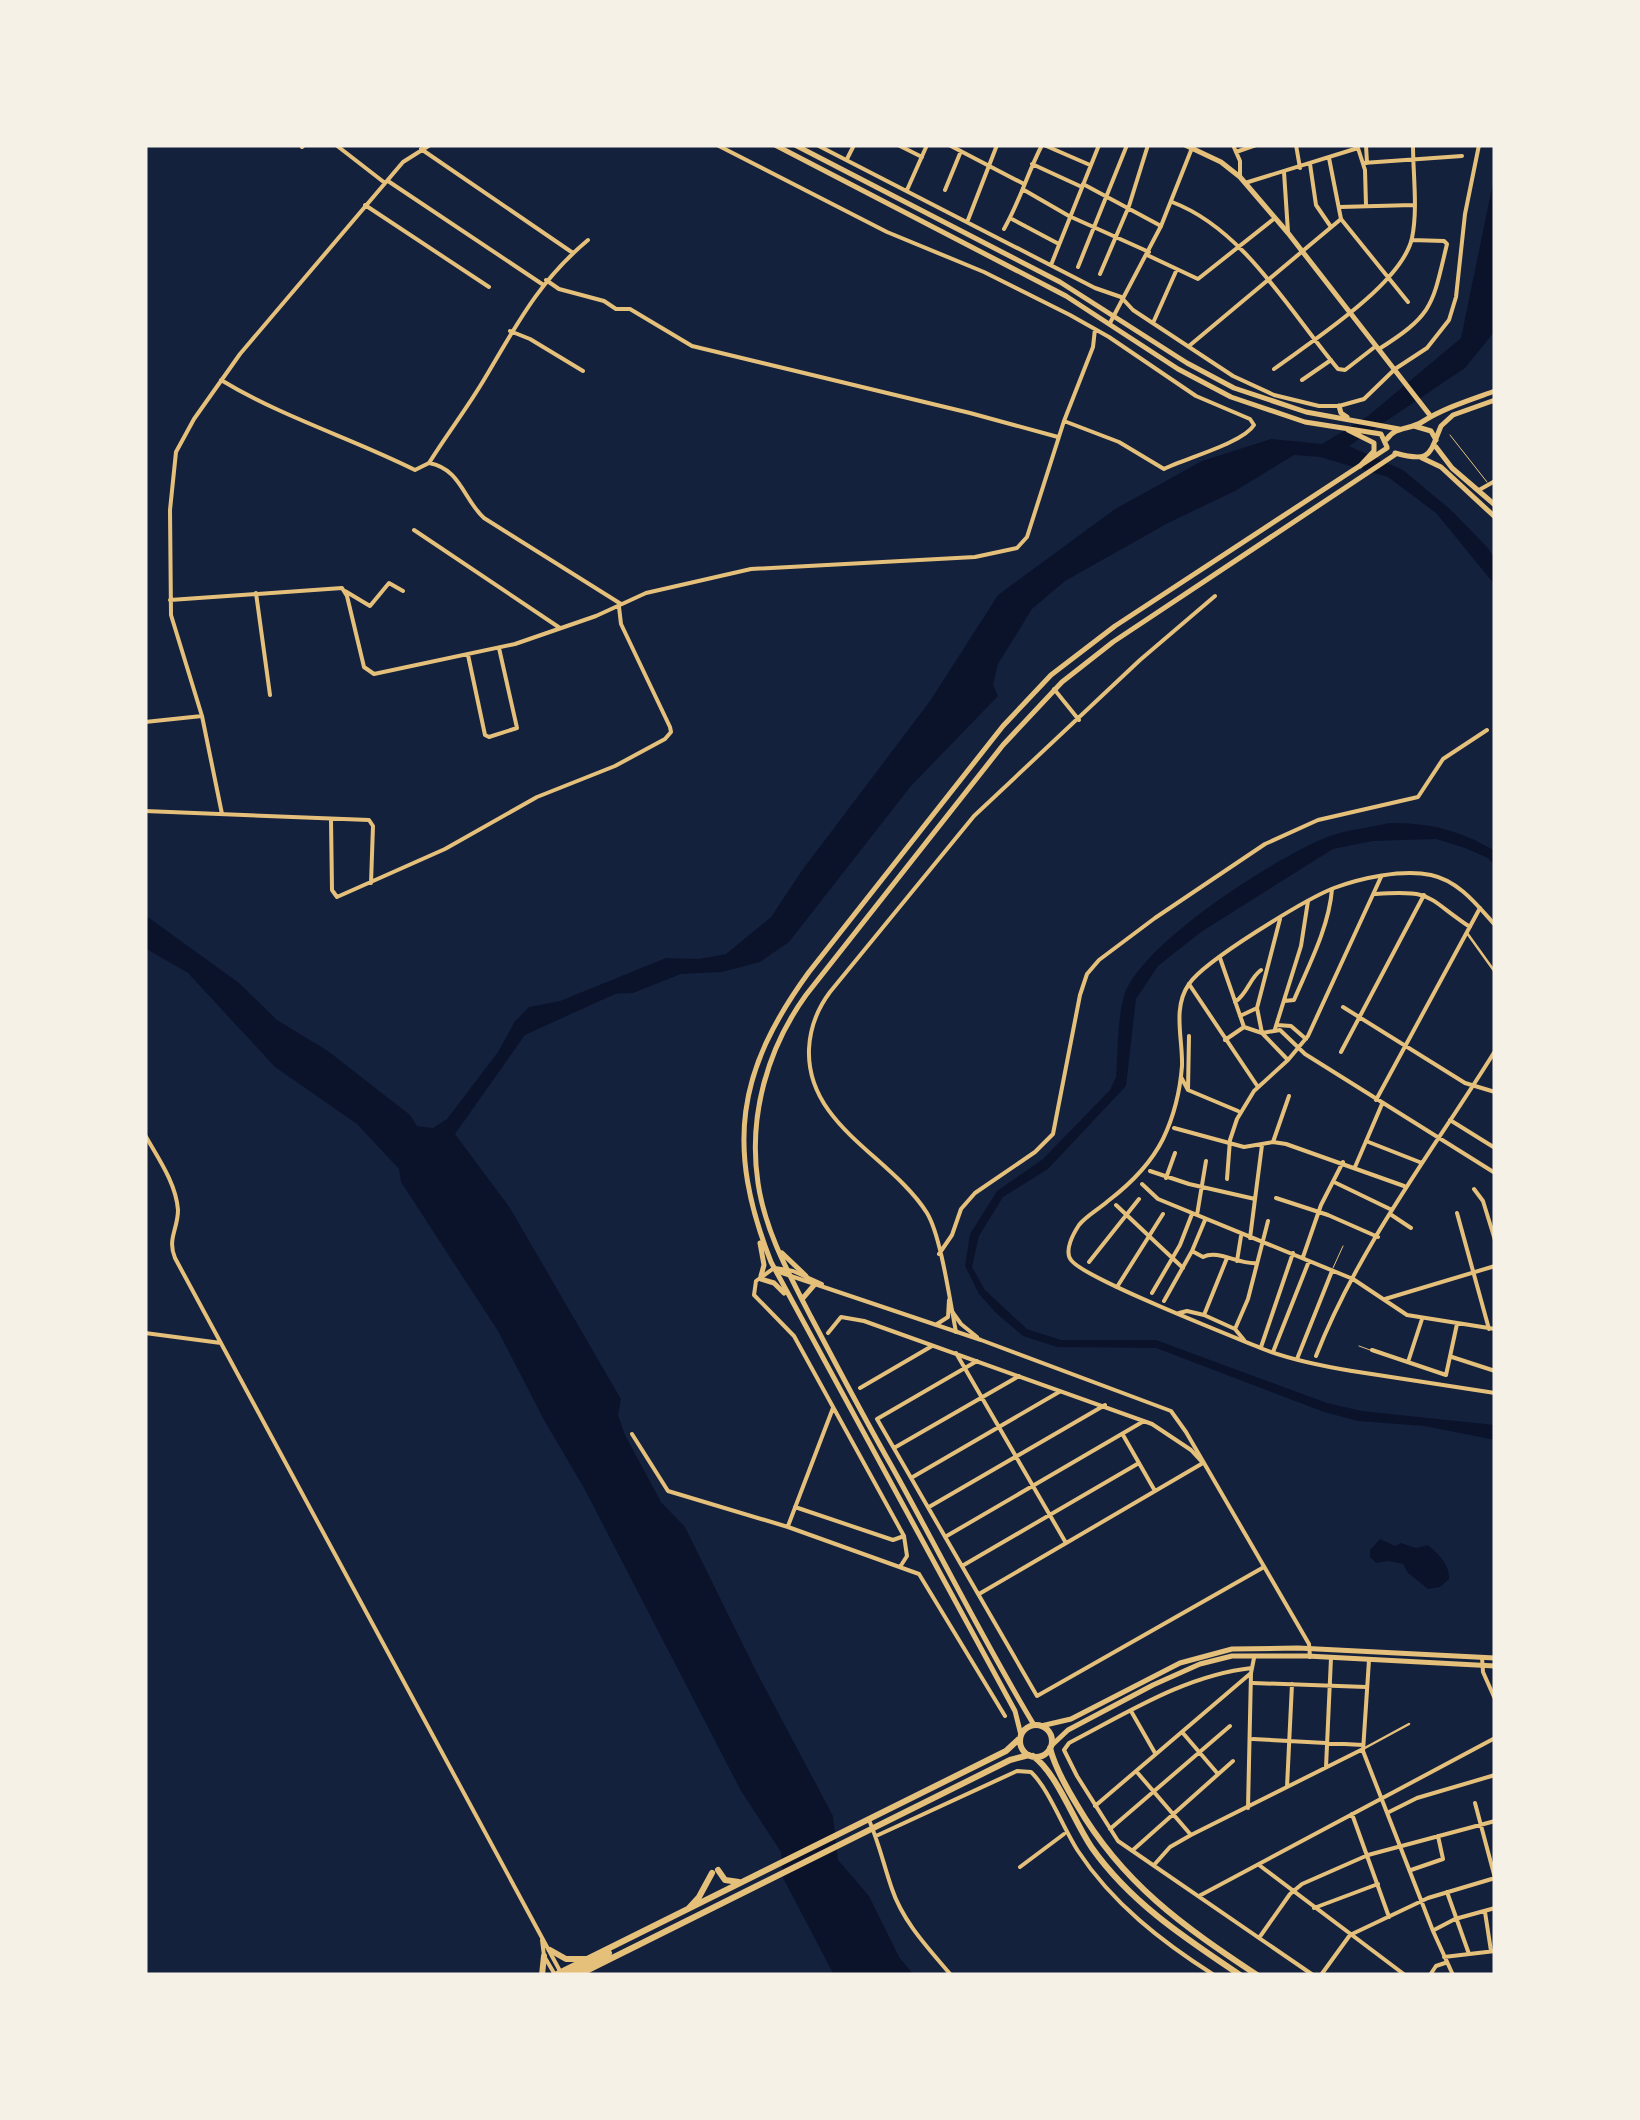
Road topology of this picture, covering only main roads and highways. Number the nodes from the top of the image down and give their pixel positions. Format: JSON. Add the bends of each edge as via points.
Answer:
{"nodes":[{"id":1,"x":775,"y":145,"type":"edge"},
{"id":2,"x":795,"y":145,"type":"edge"},
{"id":3,"x":1188,"y":147,"type":"edge"},
{"id":4,"x":1495,"y":390,"type":"edge"},
{"id":5,"x":1492,"y":402,"type":"edge"},
{"id":6,"x":1339,"y":406,"type":"road end"},
{"id":7,"x":1429,"y":414,"type":"junction"},
{"id":8,"x":1345,"y":418,"type":"junction"},
{"id":9,"x":1410,"y":426,"type":"junction"},
{"id":10,"x":1441,"y":426,"type":"junction"},
{"id":11,"x":1395,"y":428,"type":"junction"},
{"id":12,"x":1346,"y":429,"type":"junction"},
{"id":13,"x":1436,"y":443,"type":"junction"},
{"id":14,"x":1387,"y":445,"type":"junction"},
{"id":15,"x":1375,"y":454,"type":"junction"},
{"id":16,"x":1396,"y":454,"type":"junction"},
{"id":17,"x":1419,"y":457,"type":"junction"},
{"id":18,"x":1495,"y":505,"type":"edge"},
{"id":19,"x":1495,"y":517,"type":"edge"},
{"id":20,"x":760,"y":1235,"type":"junction"},
{"id":21,"x":775,"y":1243,"type":"junction"},
{"id":22,"x":806,"y":1276,"type":"road end"},
{"id":23,"x":815,"y":1284,"type":"road end"},
{"id":24,"x":803,"y":1301,"type":"junction"},
{"id":25,"x":792,"y":1304,"type":"junction"},
{"id":26,"x":1332,"y":1650,"type":"junction"},
{"id":27,"x":1331,"y":1658,"type":"junction"},
{"id":28,"x":1495,"y":1658,"type":"edge"},
{"id":29,"x":1495,"y":1666,"type":"edge"},
{"id":30,"x":1038,"y":1725,"type":"junction"},
{"id":31,"x":1021,"y":1737,"type":"junction"},
{"id":32,"x":1050,"y":1747,"type":"junction"},
{"id":33,"x":1031,"y":1755,"type":"junction"},
{"id":34,"x":869,"y":1828,"type":"junction"},
{"id":35,"x":746,"y":1882,"type":"junction"},
{"id":36,"x":685,"y":1912,"type":"junction"},
{"id":37,"x":622,"y":1943,"type":"junction"},
{"id":38,"x":588,"y":1959,"type":"junction"},
{"id":39,"x":560,"y":1974,"type":"edge"},
{"id":40,"x":582,"y":1974,"type":"edge"},
{"id":41,"x":542,"y":1975,"type":"edge"},
{"id":42,"x":1240,"y":1975,"type":"edge"},
{"id":43,"x":1257,"y":1975,"type":"edge"}],
"edges":[{"from":1,"to":12,"type":"main road","via":[[1056,291],[1231,397]]},
{"from":2,"to":8,"type":"main road","via":[[1060,282],[1234,388],[1287,408]]},
{"from":3,"to":7,"type":"main road","via":[[1243,180]]},
{"from":4,"to":7,"type":"main road"},
{"from":5,"to":10,"type":"main road"},
{"from":6,"to":8,"type":"main road"},
{"from":7,"to":9,"type":"main road"},
{"from":7,"to":10,"type":"main road"},
{"from":8,"to":11,"type":"main road"},
{"from":9,"to":11,"type":"main road"},
{"from":9,"to":13,"type":"main road","via":[[1432,431]]},
{"from":10,"to":13,"type":"main road"},
{"from":11,"to":14,"type":"main road"},
{"from":12,"to":14,"type":"main road","via":[[1381,434]]},
{"from":12,"to":15,"type":"main road","via":[[1372,440]]},
{"from":13,"to":17,"type":"main road"},
{"from":13,"to":18,"type":"main road","via":[[1448,463]]},
{"from":14,"to":15,"type":"main road"},
{"from":14,"to":16,"type":"main road"},
{"from":15,"to":20,"type":"main road","via":[[1115,626],[1040,686],[799,985],[762,1047],[746,1105],[744,1171]]},
{"from":16,"to":17,"type":"main road"},
{"from":16,"to":21,"type":"main road","via":[[1054,689],[824,971],[788,1026],[764,1082],[755,1137],[761,1200]]},
{"from":17,"to":19,"type":"main road","via":[[1441,467]]},
{"from":20,"to":25,"type":"main road"},
{"from":20,"to":25,"type":"main road","via":[[759,1280],[774,1283]]},
{"from":21,"to":22,"type":"main road"},
{"from":21,"to":24,"type":"main road"},
{"from":23,"to":24,"type":"main road"},
{"from":24,"to":30,"type":"main road"},
{"from":25,"to":31,"type":"main road","via":[[1016,1711]]},
{"from":26,"to":27,"type":"main road"},
{"from":26,"to":28,"type":"main road"},
{"from":26,"to":30,"type":"main road","via":[[1247,1647],[1200,1656],[1070,1719]]},
{"from":27,"to":29,"type":"main road"},
{"from":27,"to":32,"type":"main road","via":[[1255,1654],[1215,1660],[1068,1730]]},
{"from":30,"to":31,"type":"highway"},
{"from":30,"to":32,"type":"highway","via":[[1050,1734]]},
{"from":31,"to":33,"type":"highway"},
{"from":31,"to":34,"type":"highway"},
{"from":32,"to":33,"type":"highway"},
{"from":32,"to":43,"type":"highway","via":[[1086,1821],[1128,1876],[1184,1926]]},
{"from":33,"to":34,"type":"highway"},
{"from":33,"to":42,"type":"highway","via":[[1128,1892]]},
{"from":34,"to":35,"type":"highway"},
{"from":34,"to":40,"type":"highway"},
{"from":35,"to":36,"type":"highway"},
{"from":35,"to":36,"type":"highway","via":[[715,1872]]},
{"from":36,"to":37,"type":"highway"},
{"from":37,"to":38,"type":"highway"},
{"from":37,"to":39,"type":"highway"},
{"from":38,"to":39,"type":"highway"},
{"from":38,"to":41,"type":"highway","via":[[547,1953]]}]}
